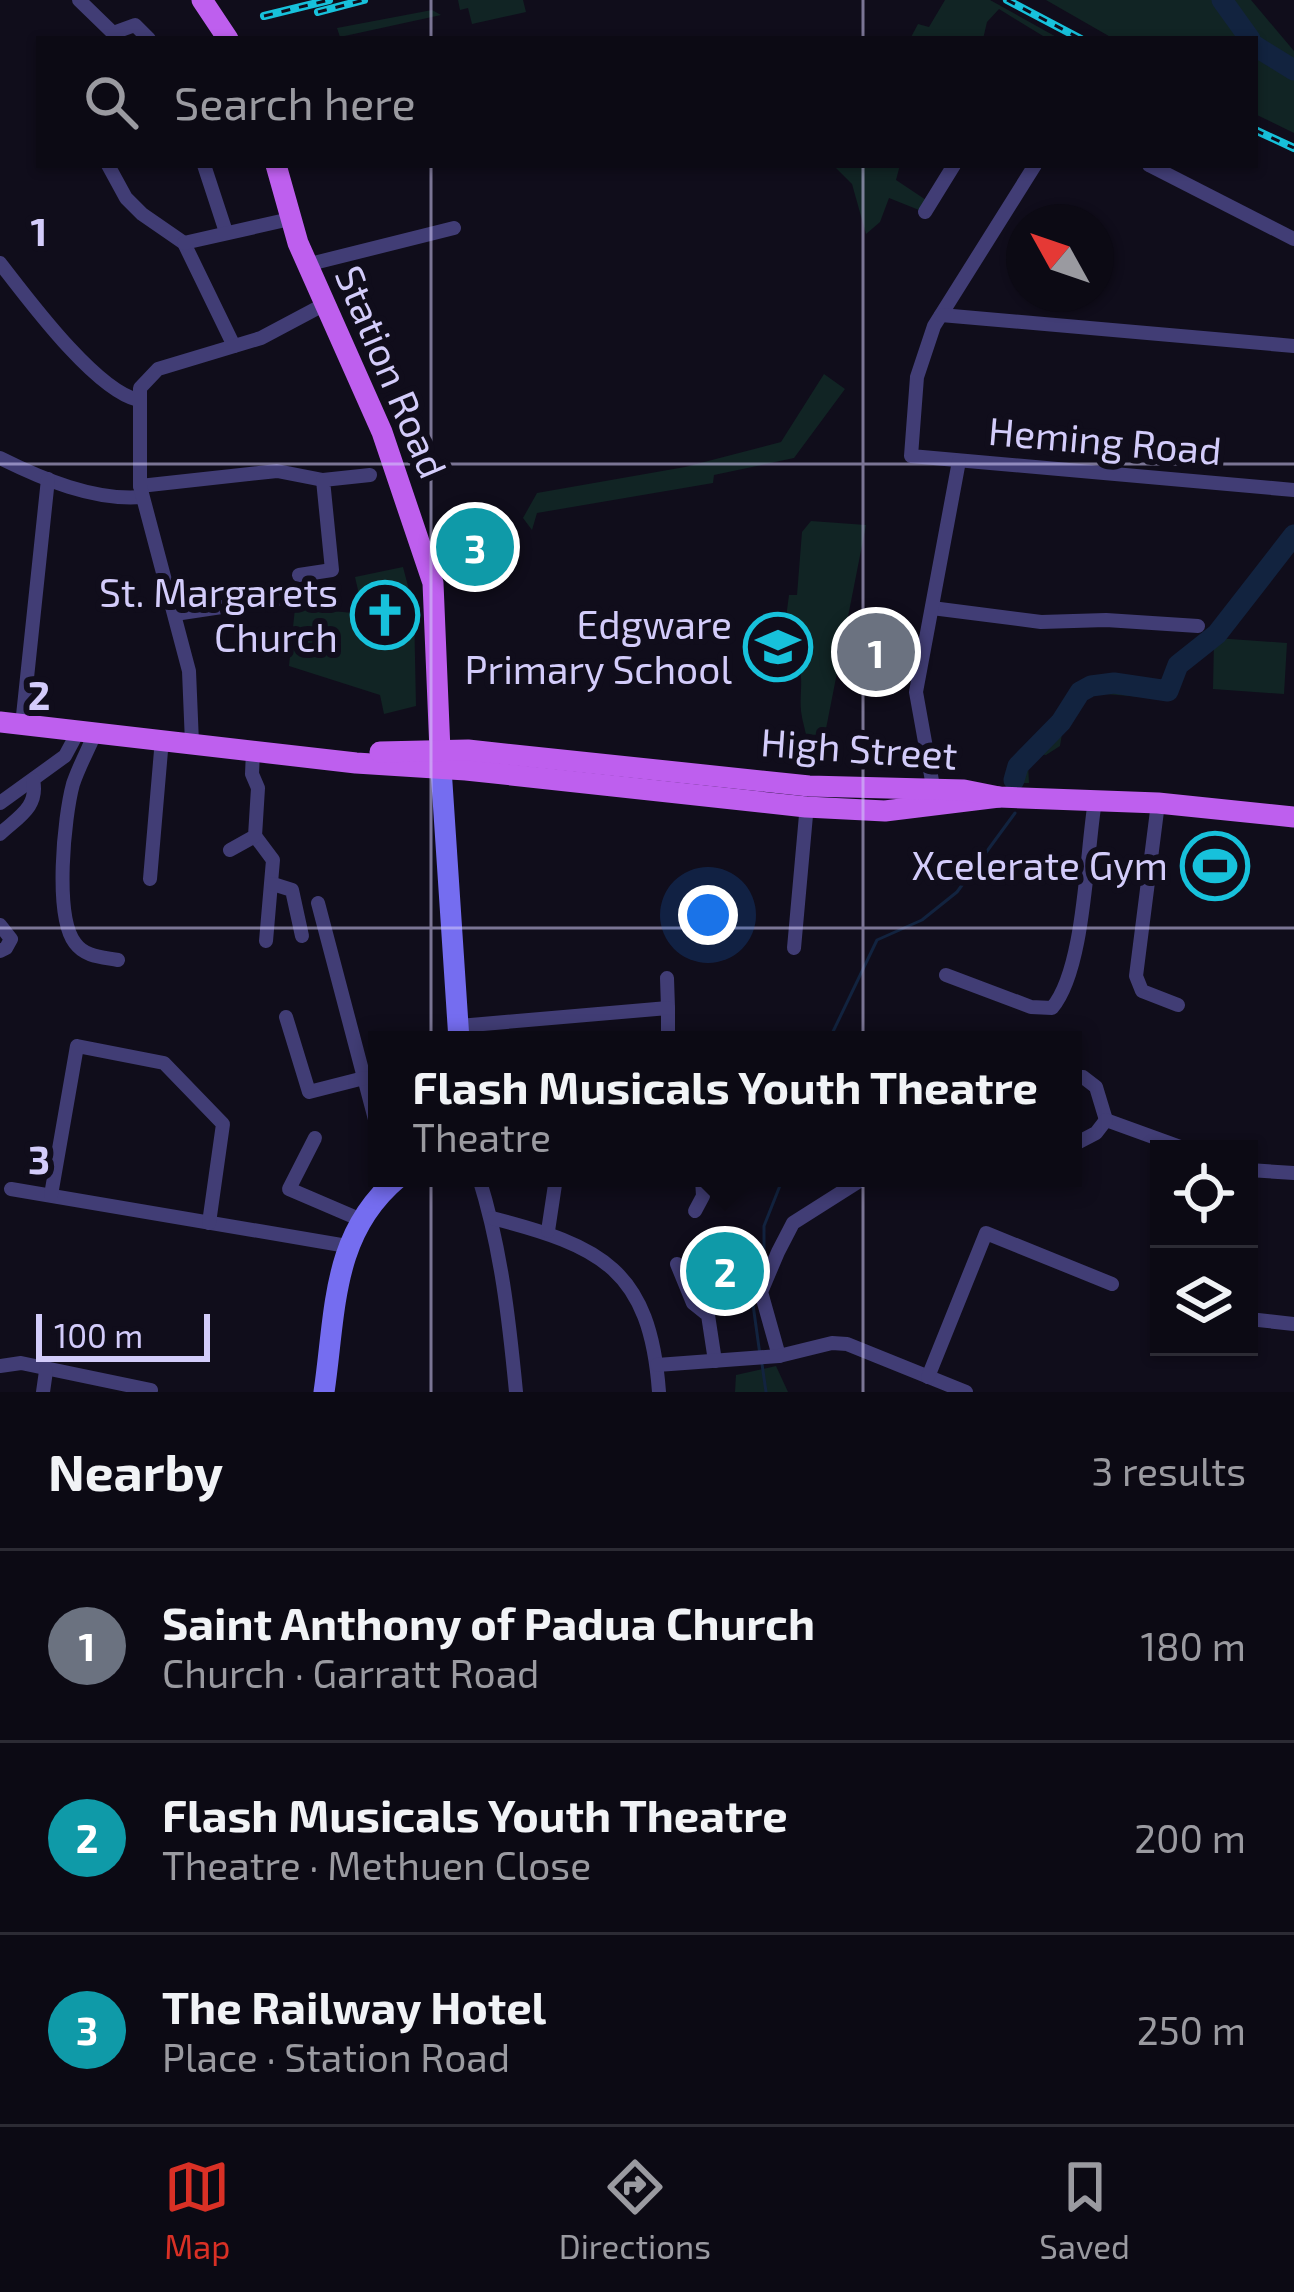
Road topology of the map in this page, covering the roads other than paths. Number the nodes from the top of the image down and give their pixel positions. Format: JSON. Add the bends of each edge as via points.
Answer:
{"nodes":[{"id":1,"x":79,"y":0,"type":"edge"},
{"id":2,"x":202,"y":0,"type":"edge"},
{"id":3,"x":146,"y":36,"type":"edge"},
{"id":4,"x":226,"y":36,"type":"edge"},
{"id":5,"x":110,"y":168,"type":"edge"},
{"id":6,"x":205,"y":168,"type":"edge"},
{"id":7,"x":277,"y":168,"type":"edge"},
{"id":8,"x":952,"y":168,"type":"edge"},
{"id":9,"x":1033,"y":168,"type":"edge"},
{"id":10,"x":1155,"y":168,"type":"edge"},
{"id":11,"x":926,"y":212,"type":"dead end"},
{"id":12,"x":290,"y":218,"type":"junction"},
{"id":13,"x":454,"y":228,"type":"dead end"},
{"id":14,"x":226,"y":232,"type":"junction"},
{"id":15,"x":1294,"y":239,"type":"edge"},
{"id":16,"x":184,"y":243,"type":"junction"},
{"id":17,"x":0,"y":263,"type":"edge"},
{"id":18,"x":306,"y":265,"type":"junction"},
{"id":19,"x":325,"y":304,"type":"junction"},
{"id":20,"x":941,"y":315,"type":"junction"},
{"id":21,"x":234,"y":346,"type":"junction"},
{"id":22,"x":1294,"y":346,"type":"edge"},
{"id":23,"x":138,"y":400,"type":"junction"},
{"id":24,"x":0,"y":458,"type":"edge"},
{"id":25,"x":958,"y":461,"type":"junction"},
{"id":26,"x":370,"y":476,"type":"dead end"},
{"id":27,"x":48,"y":479,"type":"junction"},
{"id":28,"x":323,"y":480,"type":"junction"},
{"id":29,"x":1294,"y":490,"type":"edge"},
{"id":30,"x":141,"y":491,"type":"junction"},
{"id":31,"x":299,"y":575,"type":"dead end"},
{"id":32,"x":290,"y":596,"type":"dead end"},
{"id":33,"x":932,"y":608,"type":"junction"},
{"id":34,"x":176,"y":614,"type":"junction"},
{"id":35,"x":1198,"y":626,"type":"dead end"},
{"id":36,"x":11,"y":723,"type":"edge"},
{"id":37,"x":88,"y":731,"type":"junction"},
{"id":38,"x":162,"y":739,"type":"junction"},
{"id":39,"x":191,"y":743,"type":"junction"},
{"id":40,"x":254,"y":751,"type":"junction"},
{"id":41,"x":440,"y":760,"type":"junction"},
{"id":42,"x":33,"y":780,"type":"junction"},
{"id":43,"x":808,"y":796,"type":"junction"},
{"id":44,"x":934,"y":798,"type":"junction"},
{"id":45,"x":1095,"y":801,"type":"junction"},
{"id":46,"x":0,"y":803,"type":"edge"},
{"id":47,"x":1158,"y":803,"type":"junction"},
{"id":48,"x":1294,"y":817,"type":"edge"},
{"id":49,"x":0,"y":834,"type":"edge"},
{"id":50,"x":255,"y":836,"type":"junction"},
{"id":51,"x":230,"y":850,"type":"dead end"},
{"id":52,"x":150,"y":879,"type":"dead end"},
{"id":53,"x":273,"y":884,"type":"junction"},
{"id":54,"x":318,"y":903,"type":"dead end"},
{"id":55,"x":0,"y":925,"type":"edge"},
{"id":56,"x":302,"y":936,"type":"dead end"},
{"id":57,"x":266,"y":941,"type":"dead end"},
{"id":58,"x":794,"y":948,"type":"dead end"},
{"id":59,"x":0,"y":951,"type":"edge"},
{"id":60,"x":118,"y":960,"type":"dead end"},
{"id":61,"x":946,"y":975,"type":"dead end"},
{"id":62,"x":667,"y":978,"type":"dead end"},
{"id":63,"x":1178,"y":1005,"type":"dead end"},
{"id":64,"x":668,"y":1008,"type":"junction"},
{"id":65,"x":286,"y":1017,"type":"dead end"},
{"id":66,"x":459,"y":1031,"type":"edge"},
{"id":67,"x":476,"y":1031,"type":"edge"},
{"id":68,"x":668,"y":1031,"type":"edge"},
{"id":69,"x":1084,"y":1077,"type":"dead end"},
{"id":70,"x":364,"y":1078,"type":"junction"},
{"id":71,"x":368,"y":1093,"type":"edge"},
{"id":72,"x":1106,"y":1120,"type":"junction"},
{"id":73,"x":315,"y":1138,"type":"dead end"},
{"id":74,"x":1082,"y":1140,"type":"edge"},
{"id":75,"x":1161,"y":1140,"type":"edge"},
{"id":76,"x":1258,"y":1171,"type":"edge"},
{"id":77,"x":1294,"y":1173,"type":"edge"},
{"id":78,"x":387,"y":1187,"type":"edge"},
{"id":79,"x":482,"y":1187,"type":"edge"},
{"id":80,"x":555,"y":1187,"type":"edge"},
{"id":81,"x":702,"y":1187,"type":"edge"},
{"id":82,"x":850,"y":1187,"type":"edge"},
{"id":83,"x":11,"y":1189,"type":"dead end"},
{"id":84,"x":51,"y":1195,"type":"junction"},
{"id":85,"x":695,"y":1211,"type":"dead end"},
{"id":86,"x":492,"y":1218,"type":"junction"},
{"id":87,"x":359,"y":1219,"type":"junction"},
{"id":88,"x":209,"y":1223,"type":"junction"},
{"id":89,"x":548,"y":1231,"type":"junction"},
{"id":90,"x":346,"y":1246,"type":"junction"},
{"id":91,"x":677,"y":1264,"type":"dead end"},
{"id":92,"x":1112,"y":1284,"type":"dead end"},
{"id":93,"x":1258,"y":1320,"type":"edge"},
{"id":94,"x":1294,"y":1324,"type":"edge"},
{"id":95,"x":779,"y":1356,"type":"junction"},
{"id":96,"x":715,"y":1360,"type":"junction"},
{"id":97,"x":657,"y":1365,"type":"junction"},
{"id":98,"x":0,"y":1366,"type":"edge"},
{"id":99,"x":46,"y":1371,"type":"junction"},
{"id":100,"x":928,"y":1377,"type":"junction"},
{"id":101,"x":151,"y":1390,"type":"edge"},
{"id":102,"x":43,"y":1392,"type":"edge"},
{"id":103,"x":324,"y":1392,"type":"edge"},
{"id":104,"x":517,"y":1392,"type":"edge"},
{"id":105,"x":658,"y":1392,"type":"edge"},
{"id":106,"x":966,"y":1392,"type":"edge"}],
"edges":[{"from":1,"to":3,"type":"street","via":[[112,33],[135,25]]},
{"from":2,"to":4,"type":"main road"},
{"from":5,"to":16,"type":"street","via":[[126,198]]},
{"from":6,"to":14,"type":"street"},
{"from":7,"to":12,"type":"main road","name":"Station Road"},
{"from":8,"to":11,"type":"street"},
{"from":9,"to":20,"type":"street"},
{"from":10,"to":15,"type":"street"},
{"from":12,"to":14,"type":"street"},
{"from":12,"to":18,"type":"main road","name":"Station Road"},
{"from":13,"to":18,"type":"street"},
{"from":14,"to":16,"type":"street"},
{"from":16,"to":21,"type":"street"},
{"from":17,"to":23,"type":"street","via":[[86,363]]},
{"from":18,"to":19,"type":"main road","name":"Station Road"},
{"from":19,"to":21,"type":"street"},
{"from":19,"to":41,"type":"main road","name":"Station Road","via":[[382,432],[433,583]]},
{"from":20,"to":22,"type":"street"},
{"from":20,"to":25,"type":"street","name":"Heming Road","via":[[916,377],[911,456]]},
{"from":21,"to":23,"type":"street","via":[[158,369]]},
{"from":23,"to":30,"type":"street"},
{"from":24,"to":27,"type":"street"},
{"from":25,"to":29,"type":"street","name":"Heming Road"},
{"from":25,"to":33,"type":"street"},
{"from":26,"to":28,"type":"street"},
{"from":27,"to":30,"type":"street","via":[[105,496]]},
{"from":27,"to":36,"type":"street"},
{"from":28,"to":30,"type":"street","via":[[277,471]]},
{"from":28,"to":31,"type":"street","via":[[332,570]]},
{"from":30,"to":34,"type":"street"},
{"from":32,"to":34,"type":"street"},
{"from":33,"to":35,"type":"street","via":[[1041,622]]},
{"from":33,"to":44,"type":"street","via":[[916,692]]},
{"from":34,"to":39,"type":"street","via":[[190,676]]},
{"from":36,"to":37,"type":"main road","name":"High Street"},
{"from":37,"to":38,"type":"main road","name":"High Street"},
{"from":37,"to":42,"type":"street"},
{"from":37,"to":60,"type":"street","via":[[65,832],[64,910],[72,940],[87,954]]},
{"from":38,"to":39,"type":"main road","name":"High Street"},
{"from":38,"to":52,"type":"street"},
{"from":39,"to":40,"type":"main road","name":"High Street"},
{"from":40,"to":41,"type":"main road","name":"High Street"},
{"from":40,"to":50,"type":"street"},
{"from":41,"to":43,"type":"main road","name":"High Street"},
{"from":41,"to":66,"type":"main road"},
{"from":42,"to":46,"type":"street"},
{"from":42,"to":49,"type":"street","via":[[31,806]]},
{"from":43,"to":44,"type":"main road","name":"High Street"},
{"from":43,"to":58,"type":"street"},
{"from":44,"to":45,"type":"main road","name":"High Street"},
{"from":45,"to":47,"type":"main road","name":"High Street"},
{"from":45,"to":61,"type":"street","via":[[1066,986],[1052,1008]]},
{"from":47,"to":48,"type":"main road","name":"High Street"},
{"from":47,"to":63,"type":"street","via":[[1136,976],[1142,991]]},
{"from":50,"to":51,"type":"street"},
{"from":50,"to":53,"type":"street","via":[[273,860]]},
{"from":53,"to":56,"type":"street","via":[[292,890]]},
{"from":53,"to":57,"type":"street"},
{"from":54,"to":70,"type":"street"},
{"from":55,"to":59,"type":"street","via":[[11,939]]},
{"from":62,"to":64,"type":"street"},
{"from":64,"to":67,"type":"street"},
{"from":64,"to":68,"type":"street"},
{"from":65,"to":70,"type":"street","via":[[310,1092]]},
{"from":69,"to":72,"type":"street","via":[[1096,1087]]},
{"from":70,"to":71,"type":"street"},
{"from":72,"to":74,"type":"street"},
{"from":72,"to":75,"type":"street"},
{"from":73,"to":87,"type":"street","via":[[289,1189]]},
{"from":76,"to":77,"type":"street"},
{"from":78,"to":87,"type":"main road"},
{"from":79,"to":86,"type":"street"},
{"from":80,"to":89,"type":"street"},
{"from":81,"to":85,"type":"street"},
{"from":82,"to":95,"type":"street","via":[[793,1223],[761,1292]]},
{"from":83,"to":84,"type":"street"},
{"from":84,"to":88,"type":"street"},
{"from":84,"to":88,"type":"street","via":[[77,1046],[164,1063],[223,1124]]},
{"from":86,"to":89,"type":"street"},
{"from":86,"to":104,"type":"street"},
{"from":87,"to":90,"type":"main road"},
{"from":88,"to":90,"type":"street"},
{"from":89,"to":97,"type":"street","via":[[625,1278]]},
{"from":90,"to":103,"type":"main road"},
{"from":91,"to":96,"type":"street","via":[[693,1303],[708,1315]]},
{"from":92,"to":100,"type":"street","via":[[982,1226]]},
{"from":93,"to":94,"type":"street"},
{"from":95,"to":96,"type":"street"},
{"from":95,"to":100,"type":"street","via":[[847,1344]]},
{"from":96,"to":97,"type":"street"},
{"from":97,"to":105,"type":"street"},
{"from":98,"to":99,"type":"street"},
{"from":99,"to":101,"type":"street"},
{"from":99,"to":102,"type":"street"},
{"from":100,"to":106,"type":"street"}]}
